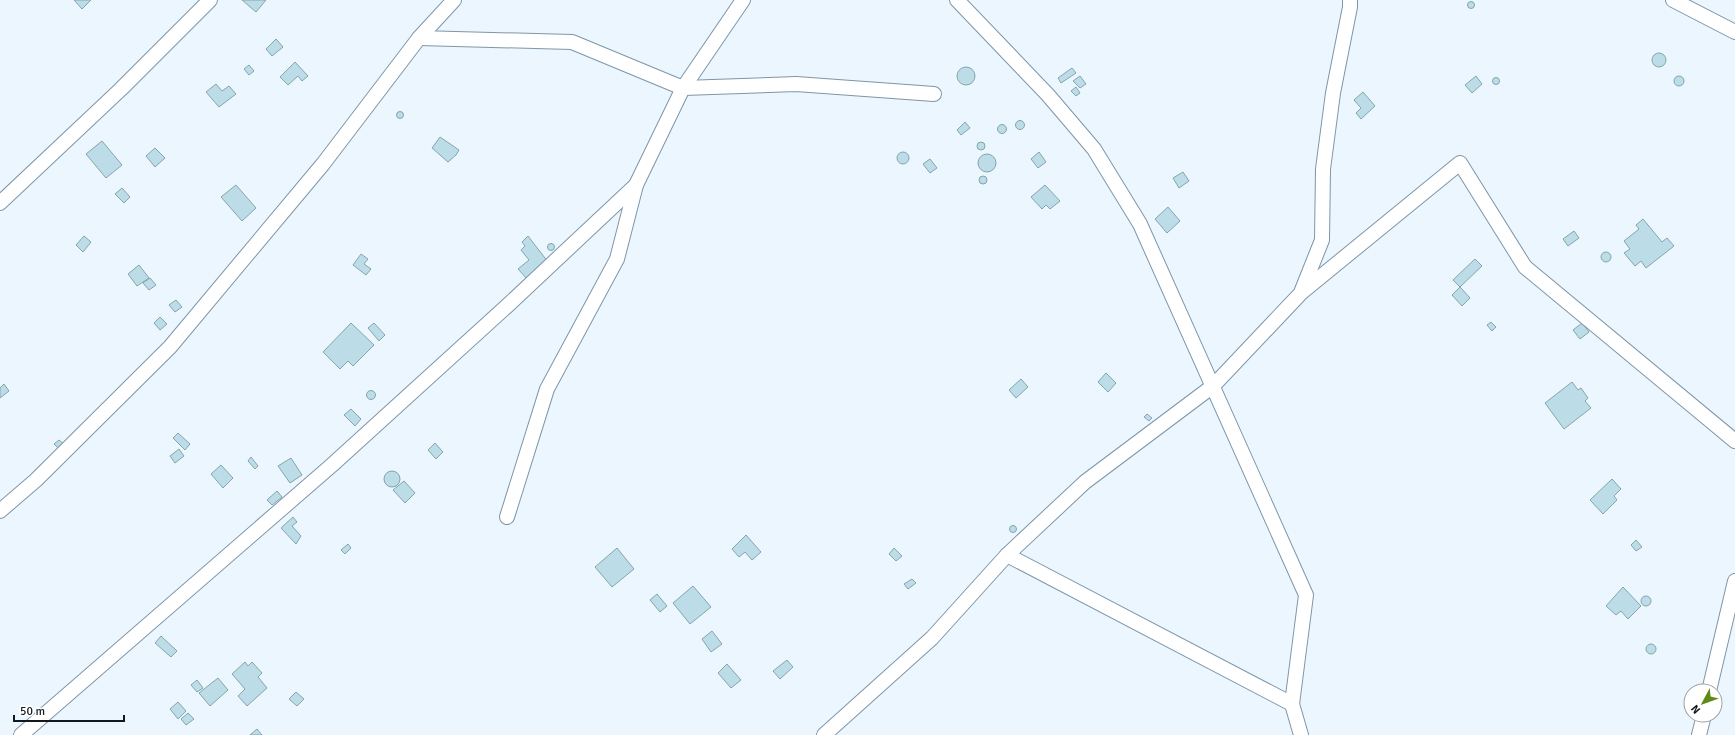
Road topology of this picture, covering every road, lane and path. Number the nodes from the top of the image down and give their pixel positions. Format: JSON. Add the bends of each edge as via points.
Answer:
{"nodes":[{"id":1,"x":210,"y":0,"type":"edge"},
{"id":2,"x":454,"y":0,"type":"edge"},
{"id":3,"x":744,"y":0,"type":"edge"},
{"id":4,"x":957,"y":0,"type":"edge"},
{"id":5,"x":1350,"y":0,"type":"edge"},
{"id":6,"x":1673,"y":0,"type":"edge"},
{"id":7,"x":1735,"y":32,"type":"edge"},
{"id":8,"x":419,"y":38,"type":"junction"},
{"id":9,"x":683,"y":88,"type":"junction"},
{"id":10,"x":934,"y":94,"type":"dead end"},
{"id":11,"x":636,"y":185,"type":"junction"},
{"id":12,"x":0,"y":203,"type":"edge"},
{"id":13,"x":1302,"y":292,"type":"junction"},
{"id":14,"x":1213,"y":386,"type":"junction"},
{"id":15,"x":1735,"y":441,"type":"edge"},
{"id":16,"x":0,"y":511,"type":"edge"},
{"id":17,"x":507,"y":516,"type":"dead end"},
{"id":18,"x":1007,"y":555,"type":"junction"},
{"id":19,"x":1735,"y":581,"type":"edge"},
{"id":20,"x":1711,"y":683,"type":"edge"},
{"id":21,"x":1292,"y":704,"type":"junction"},
{"id":22,"x":1702,"y":723,"type":"edge"},
{"id":23,"x":21,"y":735,"type":"edge"},
{"id":24,"x":824,"y":735,"type":"edge"},
{"id":25,"x":1301,"y":735,"type":"edge"},
{"id":26,"x":1699,"y":735,"type":"edge"}],
"edges":[{"from":1,"to":12,"type":"street","via":[[121,89]]},
{"from":2,"to":8,"type":"street"},
{"from":3,"to":9,"type":"street"},
{"from":4,"to":14,"type":"street","via":[[1048,95],[1094,149],[1140,224]]},
{"from":5,"to":13,"type":"street","via":[[1333,93],[1323,169],[1322,240]]},
{"from":6,"to":7,"type":"street"},
{"from":8,"to":9,"type":"street","via":[[572,42]]},
{"from":8,"to":16,"type":"street","via":[[323,164],[170,348],[36,480]]},
{"from":9,"to":10,"type":"street","via":[[796,84]]},
{"from":9,"to":11,"type":"street"},
{"from":11,"to":17,"type":"street","via":[[617,259],[547,389]]},
{"from":11,"to":23,"type":"street","via":[[332,464]]},
{"from":13,"to":14,"type":"street"},
{"from":13,"to":15,"type":"street","via":[[1460,163],[1525,267]]},
{"from":14,"to":18,"type":"street","via":[[1086,482]]},
{"from":14,"to":21,"type":"street","via":[[1306,595]]},
{"from":18,"to":21,"type":"street"},
{"from":18,"to":24,"type":"street","via":[[932,638]]},
{"from":19,"to":20,"type":"street"},
{"from":21,"to":25,"type":"street"},
{"from":22,"to":26,"type":"street"}]}
